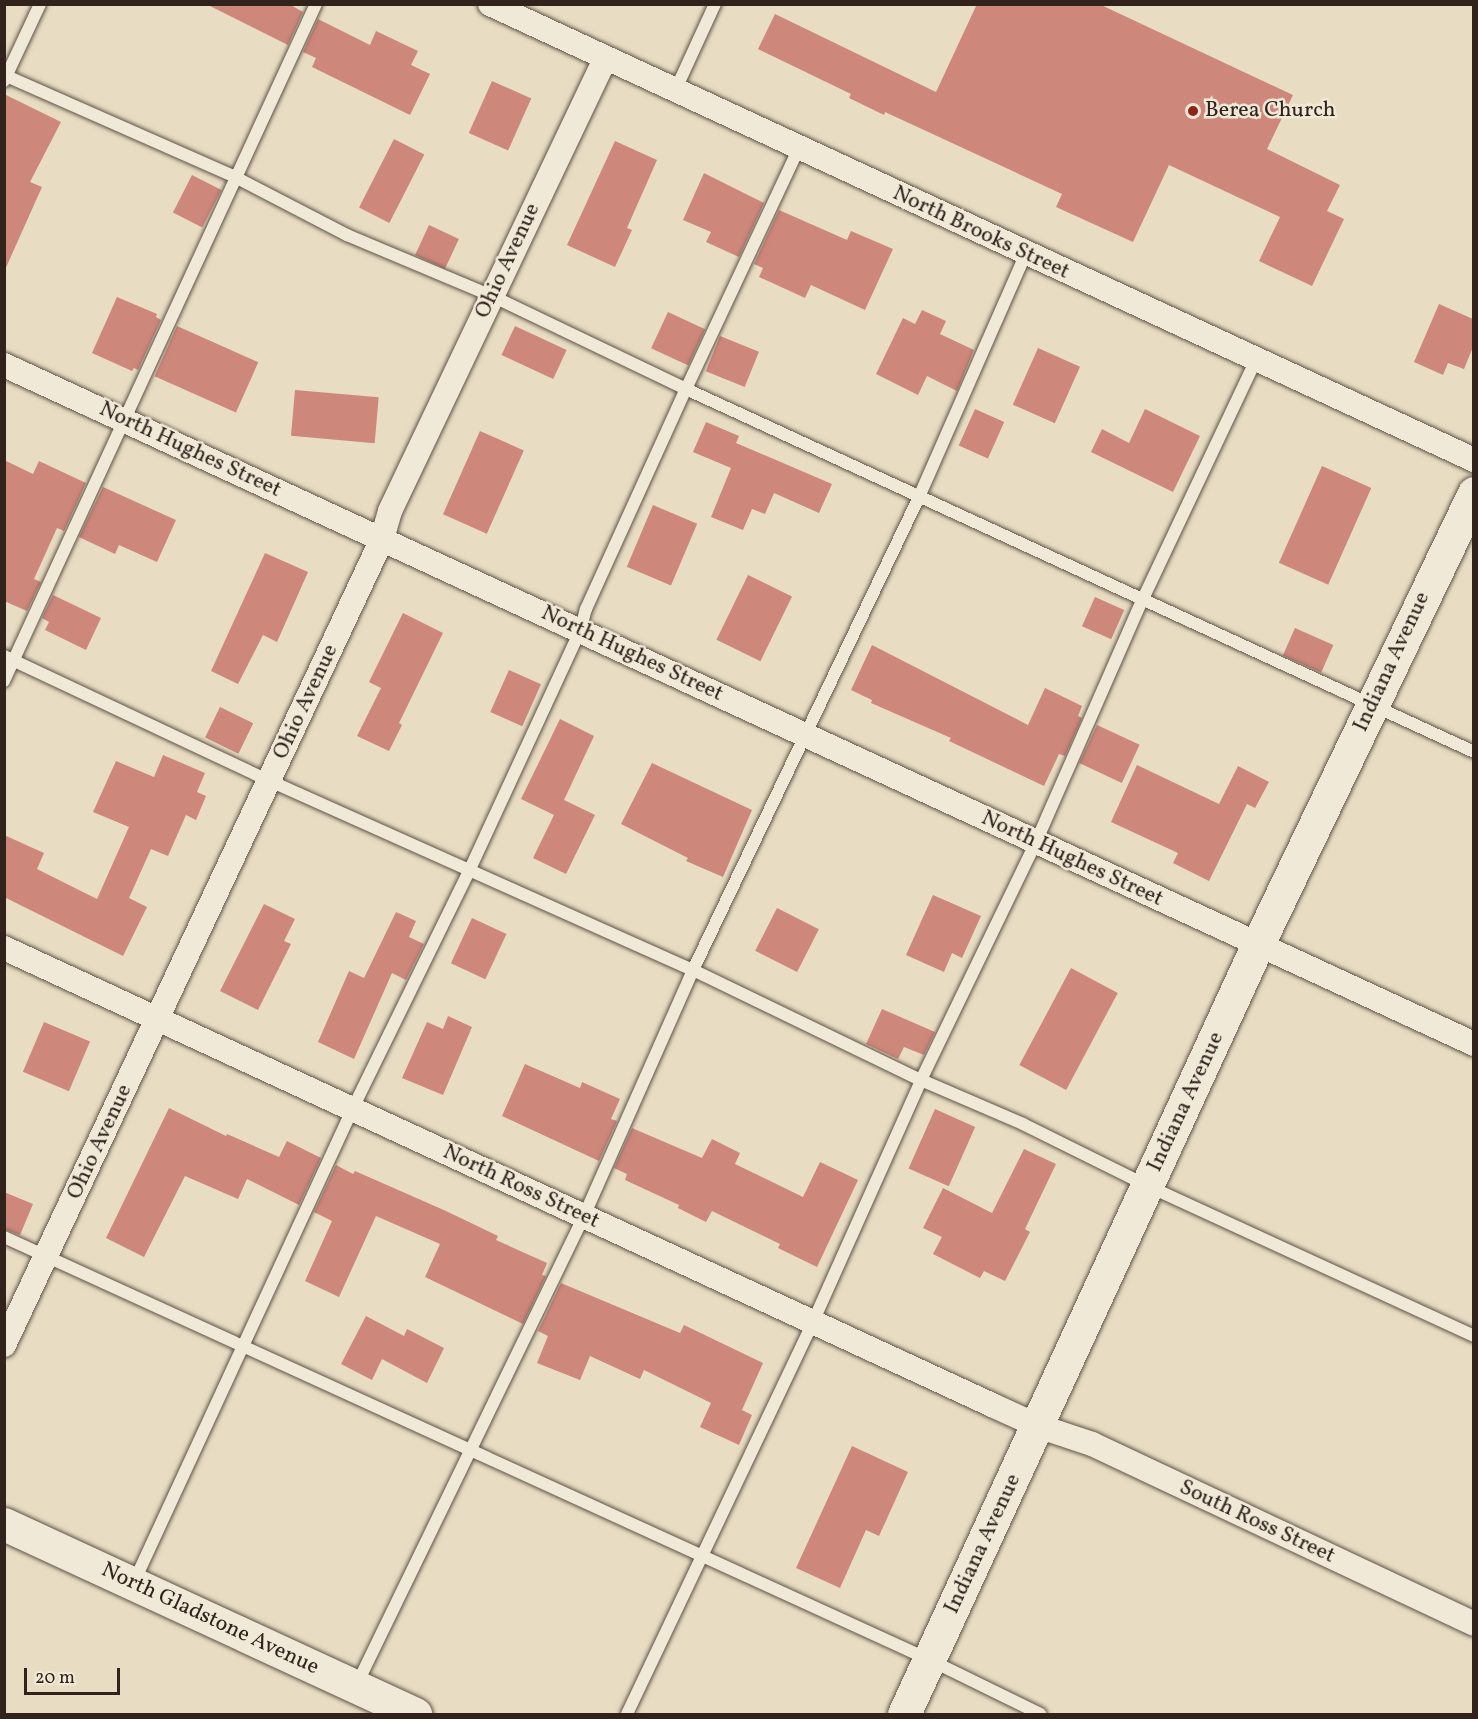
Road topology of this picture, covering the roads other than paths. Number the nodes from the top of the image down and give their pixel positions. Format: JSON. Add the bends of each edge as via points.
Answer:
{"nodes":[{"id":1,"x":40,"y":4,"type":"edge"},
{"id":2,"x":316,"y":4,"type":"edge"},
{"id":3,"x":490,"y":4,"type":"edge"},
{"id":4,"x":715,"y":4,"type":"edge"},
{"id":5,"x":605,"y":59,"type":"junction"},
{"id":6,"x":5,"y":77,"type":"edge"},
{"id":7,"x":675,"y":91,"type":"junction"},
{"id":8,"x":799,"y":148,"type":"junction"},
{"id":9,"x":237,"y":178,"type":"junction"},
{"id":10,"x":1026,"y":253,"type":"junction"},
{"id":11,"x":492,"y":296,"type":"junction"},
{"id":12,"x":1256,"y":360,"type":"junction"},
{"id":13,"x":4,"y":365,"type":"edge"},
{"id":14,"x":686,"y":390,"type":"junction"},
{"id":15,"x":125,"y":420,"type":"junction"},
{"id":16,"x":1473,"y":460,"type":"edge"},
{"id":17,"x":1473,"y":493,"type":"edge"},
{"id":18,"x":919,"y":497,"type":"junction"},
{"id":19,"x":382,"y":539,"type":"junction"},
{"id":20,"x":1142,"y":601,"type":"junction"},
{"id":21,"x":580,"y":631,"type":"junction"},
{"id":22,"x":9,"y":658,"type":"edge"},
{"id":23,"x":4,"y":681,"type":"edge"},
{"id":24,"x":1372,"y":705,"type":"junction"},
{"id":25,"x":806,"y":735,"type":"junction"},
{"id":26,"x":1473,"y":752,"type":"edge"},
{"id":27,"x":270,"y":781,"type":"junction"},
{"id":28,"x":1036,"y":842,"type":"junction"},
{"id":29,"x":470,"y":870,"type":"junction"},
{"id":30,"x":1258,"y":944,"type":"junction"},
{"id":31,"x":4,"y":948,"type":"edge"},
{"id":32,"x":693,"y":970,"type":"junction"},
{"id":33,"x":158,"y":1018,"type":"junction"},
{"id":34,"x":1473,"y":1044,"type":"edge"},
{"id":35,"x":921,"y":1080,"type":"junction"},
{"id":36,"x":353,"y":1108,"type":"junction"},
{"id":37,"x":1148,"y":1186,"type":"junction"},
{"id":38,"x":584,"y":1216,"type":"junction"},
{"id":39,"x":4,"y":1237,"type":"edge"},
{"id":40,"x":46,"y":1256,"type":"junction"},
{"id":41,"x":813,"y":1322,"type":"junction"},
{"id":42,"x":1473,"y":1336,"type":"edge"},
{"id":43,"x":4,"y":1344,"type":"edge"},
{"id":44,"x":243,"y":1347,"type":"junction"},
{"id":45,"x":1038,"y":1426,"type":"junction"},
{"id":46,"x":471,"y":1449,"type":"junction"},
{"id":47,"x":4,"y":1524,"type":"edge"},
{"id":48,"x":702,"y":1557,"type":"junction"},
{"id":49,"x":133,"y":1584,"type":"junction"},
{"id":50,"x":1473,"y":1624,"type":"edge"},
{"id":51,"x":930,"y":1660,"type":"junction"},
{"id":52,"x":356,"y":1687,"type":"junction"},
{"id":53,"x":415,"y":1714,"type":"edge"},
{"id":54,"x":627,"y":1714,"type":"edge"},
{"id":55,"x":904,"y":1714,"type":"edge"},
{"id":56,"x":1040,"y":1714,"type":"edge"}],
"edges":[{"from":1,"to":6,"type":"lane"},
{"from":2,"to":9,"type":"lane"},
{"from":3,"to":5,"type":"street","name":"North Brooks Street"},
{"from":4,"to":7,"type":"lane"},
{"from":5,"to":7,"type":"street","name":"North Brooks Street"},
{"from":5,"to":11,"type":"street","name":"Ohio Avenue"},
{"from":6,"to":9,"type":"lane"},
{"from":7,"to":8,"type":"street","name":"North Brooks Street"},
{"from":8,"to":10,"type":"street","name":"North Brooks Street"},
{"from":8,"to":14,"type":"lane"},
{"from":9,"to":11,"type":"lane","via":[[347,235]]},
{"from":9,"to":15,"type":"lane"},
{"from":10,"to":12,"type":"street","name":"North Brooks Street"},
{"from":10,"to":18,"type":"lane"},
{"from":11,"to":14,"type":"lane"},
{"from":11,"to":19,"type":"street","name":"Ohio Avenue","via":[[390,511]]},
{"from":12,"to":16,"type":"street","name":"North Brooks Street"},
{"from":12,"to":20,"type":"lane"},
{"from":13,"to":15,"type":"street","name":"North Hughes Street"},
{"from":14,"to":18,"type":"lane"},
{"from":14,"to":21,"type":"lane","via":[[586,609]]},
{"from":15,"to":19,"type":"street","name":"North Hughes Street"},
{"from":15,"to":22,"type":"lane"},
{"from":17,"to":24,"type":"street","name":"Indiana Avenue"},
{"from":18,"to":20,"type":"lane"},
{"from":18,"to":25,"type":"lane"},
{"from":19,"to":21,"type":"street","name":"North Hughes Street"},
{"from":19,"to":27,"type":"street","name":"Ohio Avenue"},
{"from":20,"to":24,"type":"lane"},
{"from":20,"to":28,"type":"lane"},
{"from":21,"to":25,"type":"street","name":"North Hughes Street"},
{"from":21,"to":29,"type":"lane"},
{"from":22,"to":23,"type":"lane"},
{"from":22,"to":27,"type":"lane"},
{"from":24,"to":26,"type":"lane"},
{"from":24,"to":30,"type":"street","name":"Indiana Avenue"},
{"from":25,"to":28,"type":"street","name":"North Hughes Street"},
{"from":25,"to":32,"type":"lane"},
{"from":27,"to":29,"type":"lane"},
{"from":27,"to":33,"type":"street","name":"Ohio Avenue"},
{"from":28,"to":30,"type":"street","name":"North Hughes Street"},
{"from":28,"to":35,"type":"lane"},
{"from":29,"to":32,"type":"lane"},
{"from":29,"to":36,"type":"lane"},
{"from":30,"to":34,"type":"street","name":"North Hughes Street"},
{"from":30,"to":37,"type":"street","name":"Indiana Avenue"},
{"from":31,"to":33,"type":"street","name":"North Ross Street"},
{"from":32,"to":35,"type":"lane"},
{"from":32,"to":38,"type":"lane"},
{"from":33,"to":36,"type":"street","name":"North Ross Street"},
{"from":33,"to":40,"type":"street","name":"Ohio Avenue"},
{"from":35,"to":37,"type":"lane","via":[[1023,1124]]},
{"from":35,"to":41,"type":"lane"},
{"from":36,"to":38,"type":"street","name":"North Ross Street"},
{"from":36,"to":44,"type":"lane"},
{"from":37,"to":42,"type":"lane"},
{"from":37,"to":45,"type":"street","name":"Indiana Avenue"},
{"from":38,"to":41,"type":"street","name":"North Ross Street"},
{"from":38,"to":46,"type":"lane"},
{"from":39,"to":40,"type":"lane"},
{"from":40,"to":43,"type":"street","name":"Ohio Avenue"},
{"from":40,"to":44,"type":"lane"},
{"from":41,"to":45,"type":"street","name":"North Ross Street"},
{"from":41,"to":48,"type":"lane"},
{"from":44,"to":46,"type":"lane"},
{"from":44,"to":49,"type":"lane"},
{"from":45,"to":50,"type":"street","name":"South Ross Street","via":[[1092,1444]]},
{"from":45,"to":51,"type":"street","name":"Indiana Avenue"},
{"from":46,"to":48,"type":"lane"},
{"from":46,"to":52,"type":"lane"},
{"from":47,"to":49,"type":"street","name":"North Gladstone Avenue"},
{"from":48,"to":51,"type":"lane"},
{"from":48,"to":54,"type":"lane"},
{"from":49,"to":52,"type":"street","name":"North Gladstone Avenue"},
{"from":51,"to":55,"type":"street","name":"Indiana Avenue"},
{"from":51,"to":56,"type":"lane"},
{"from":52,"to":53,"type":"street","name":"North Gladstone Avenue"}]}
